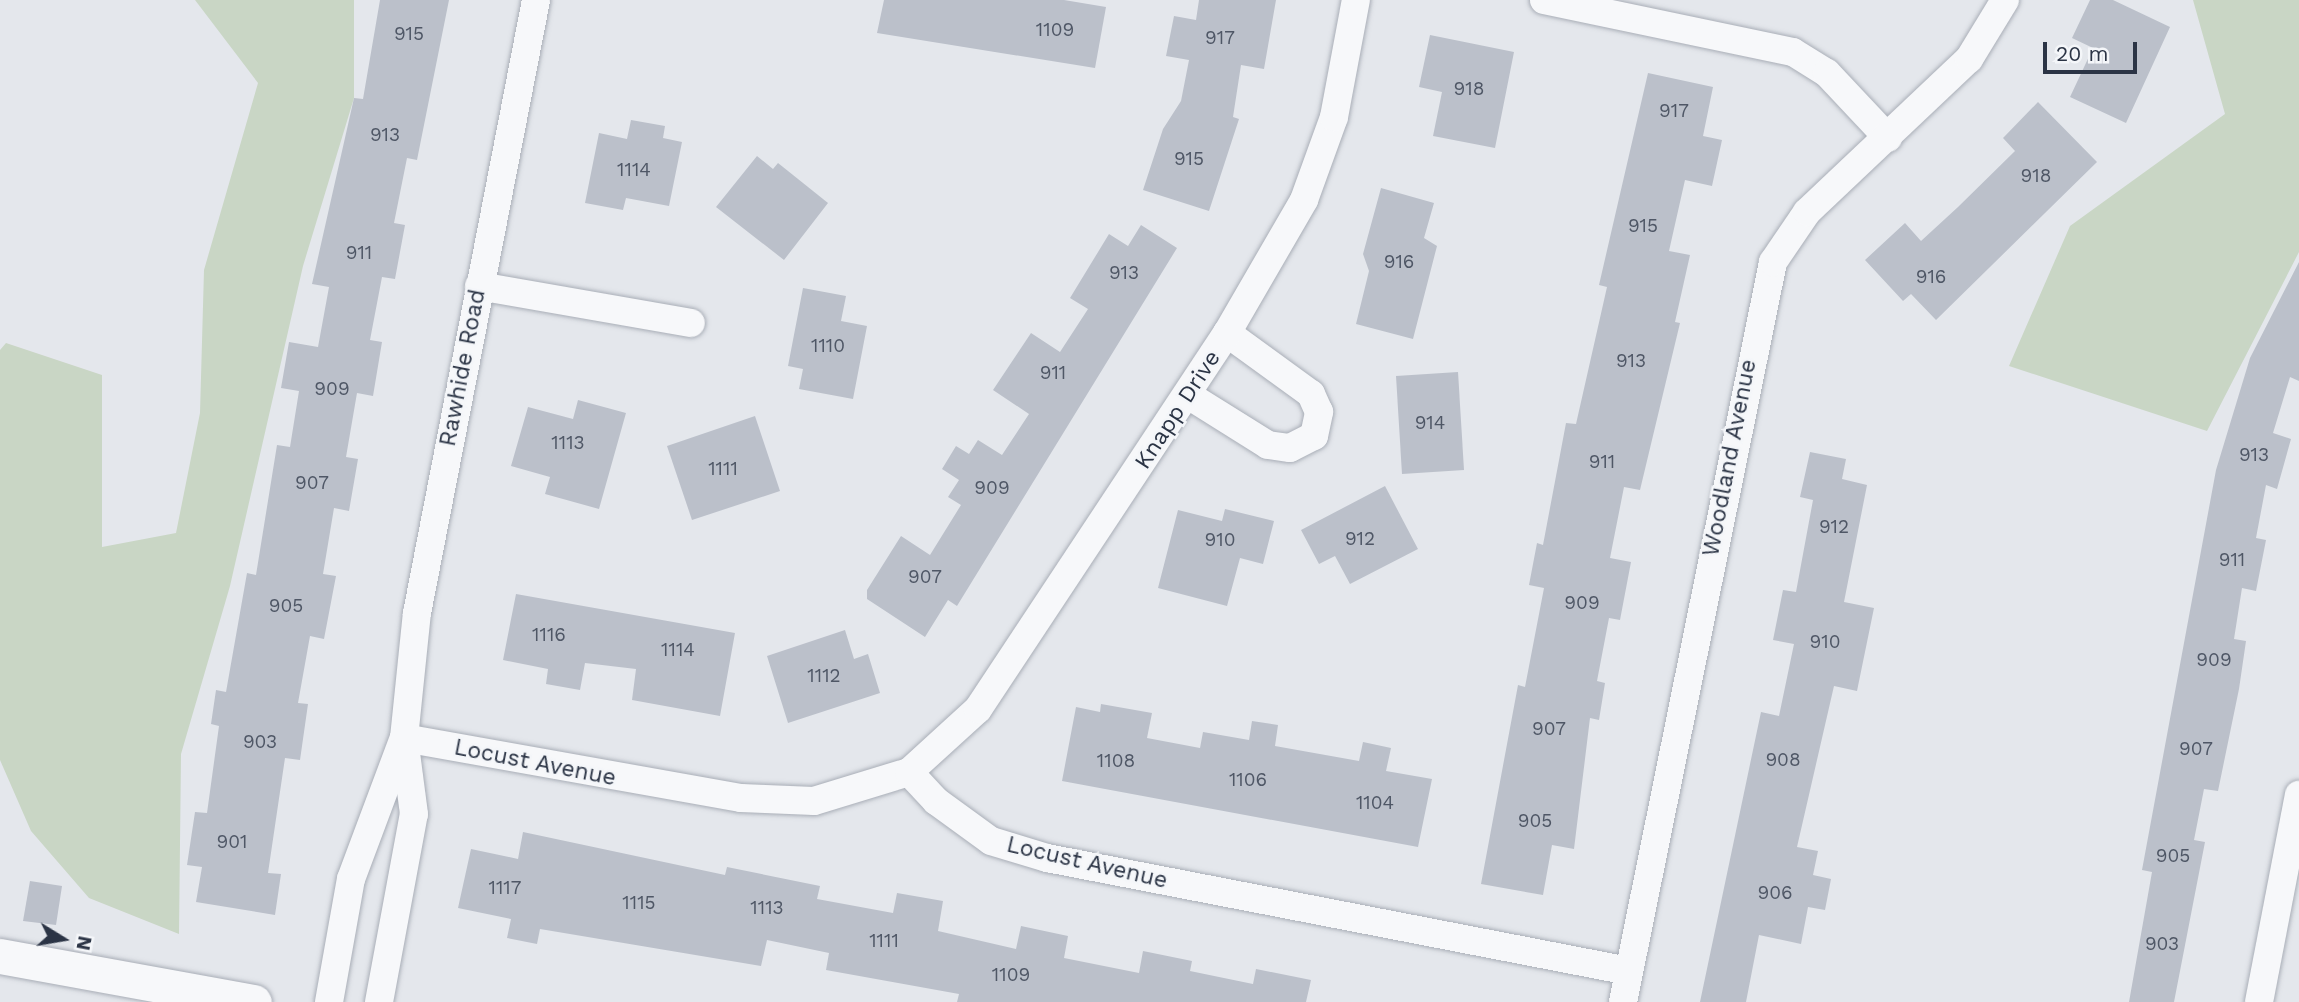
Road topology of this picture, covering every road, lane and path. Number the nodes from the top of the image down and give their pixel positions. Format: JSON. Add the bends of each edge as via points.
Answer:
{"nodes":[{"id":1,"x":536,"y":0,"type":"edge"},
{"id":2,"x":1356,"y":0,"type":"edge"},
{"id":3,"x":1544,"y":0,"type":"edge"},
{"id":4,"x":2005,"y":0,"type":"edge"},
{"id":5,"x":1888,"y":138,"type":"junction"},
{"id":6,"x":479,"y":286,"type":"junction"},
{"id":7,"x":691,"y":323,"type":"dead end"},
{"id":8,"x":1227,"y":333,"type":"junction"},
{"id":9,"x":1188,"y":395,"type":"junction"},
{"id":10,"x":404,"y":738,"type":"junction"},
{"id":11,"x":909,"y":772,"type":"junction"},
{"id":12,"x":2299,"y":796,"type":"edge"},
{"id":13,"x":0,"y":956,"type":"edge"},
{"id":14,"x":1629,"y":971,"type":"junction"},
{"id":15,"x":254,"y":1002,"type":"edge"},
{"id":16,"x":329,"y":1002,"type":"edge"},
{"id":17,"x":379,"y":1002,"type":"edge"},
{"id":18,"x":1623,"y":1002,"type":"edge"},
{"id":19,"x":2259,"y":1002,"type":"edge"}],
"edges":[{"from":1,"to":6,"type":"street","name":"Rawhide Road"},
{"from":2,"to":8,"type":"street","name":"Knapp Drive","via":[[1335,117],[1304,200]]},
{"from":3,"to":5,"type":"street","via":[[1793,52],[1827,73]]},
{"from":4,"to":5,"type":"street","name":"Woodland Avenue","via":[[1969,59]]},
{"from":5,"to":14,"type":"street","name":"Woodland Avenue","via":[[1807,212],[1773,262]]},
{"from":6,"to":7,"type":"street"},
{"from":6,"to":10,"type":"street","name":"Rawhide Road","via":[[417,613]]},
{"from":8,"to":9,"type":"street","name":"Knapp Drive"},
{"from":8,"to":9,"type":"street","via":[[1311,394],[1319,412],[1314,436],[1290,448],[1268,445]]},
{"from":9,"to":11,"type":"street","name":"Knapp Drive","via":[[978,709]]},
{"from":10,"to":11,"type":"street","name":"Locust Avenue","via":[[741,798],[814,801]]},
{"from":10,"to":16,"type":"street","name":"Rawhide Road","via":[[351,879]]},
{"from":10,"to":17,"type":"street","name":"Rawhide Road","via":[[414,814]]},
{"from":11,"to":14,"type":"street","name":"Locust Avenue","via":[[936,801],[991,842],[1047,858]]},
{"from":12,"to":19,"type":"street"},
{"from":13,"to":15,"type":"street"},
{"from":14,"to":18,"type":"street","name":"Woodland Avenue"}]}
